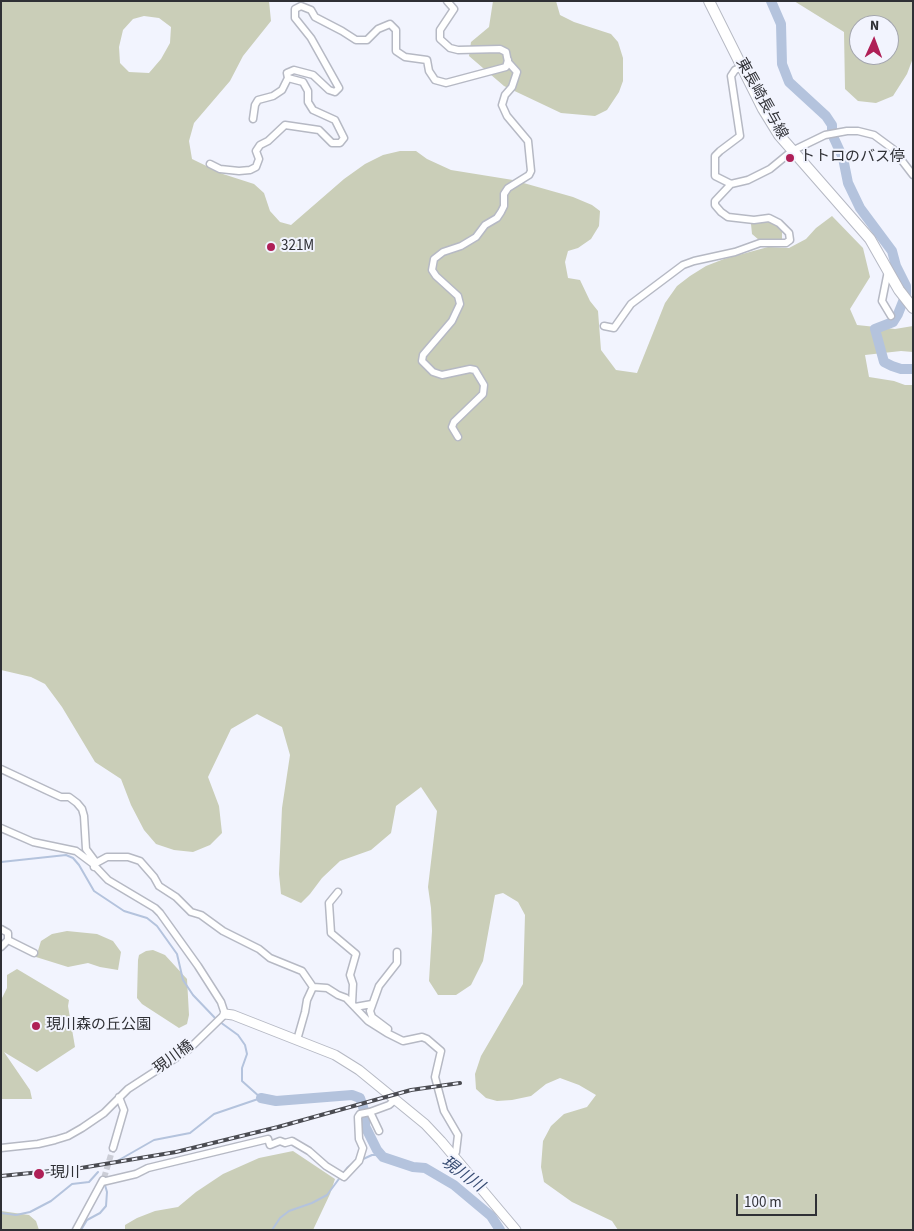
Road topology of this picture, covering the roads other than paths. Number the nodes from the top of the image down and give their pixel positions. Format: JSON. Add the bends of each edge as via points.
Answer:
{"nodes":[{"id":1,"x":447,"y":1,"type":"edge"},
{"id":2,"x":709,"y":1,"type":"edge"},
{"id":3,"x":508,"y":58,"type":"junction"},
{"id":4,"x":742,"y":67,"type":"junction"},
{"id":5,"x":288,"y":78,"type":"junction"},
{"id":6,"x":253,"y":119,"type":"dead end"},
{"id":7,"x":792,"y":151,"type":"junction"},
{"id":8,"x":210,"y":164,"type":"dead end"},
{"id":9,"x":913,"y":175,"type":"edge"},
{"id":10,"x":731,"y":184,"type":"junction"},
{"id":11,"x":888,"y":271,"type":"junction"},
{"id":12,"x":913,"y":308,"type":"edge"},
{"id":13,"x":891,"y":316,"type":"dead end"},
{"id":14,"x":604,"y":326,"type":"dead end"},
{"id":15,"x":458,"y":437,"type":"dead end"},
{"id":16,"x":1,"y":769,"type":"edge"},
{"id":17,"x":1,"y":828,"type":"edge"},
{"id":18,"x":93,"y":865,"type":"junction"},
{"id":19,"x":338,"y":892,"type":"dead end"},
{"id":20,"x":1,"y":929,"type":"edge"},
{"id":21,"x":8,"y":940,"type":"junction"},
{"id":22,"x":1,"y":947,"type":"edge"},
{"id":23,"x":397,"y":952,"type":"dead end"},
{"id":24,"x":34,"y":953,"type":"dead end"},
{"id":25,"x":313,"y":987,"type":"junction"},
{"id":26,"x":372,"y":1004,"type":"junction"},
{"id":27,"x":354,"y":1006,"type":"junction"},
{"id":28,"x":221,"y":1018,"type":"junction"},
{"id":29,"x":387,"y":1033,"type":"junction"},
{"id":30,"x":297,"y":1040,"type":"junction"},
{"id":31,"x":119,"y":1097,"type":"junction"},
{"id":32,"x":396,"y":1099,"type":"junction"},
{"id":33,"x":370,"y":1112,"type":"junction"},
{"id":34,"x":379,"y":1131,"type":"dead end"},
{"id":35,"x":1,"y":1148,"type":"edge"},
{"id":36,"x":113,"y":1148,"type":"tunnel mouth"},
{"id":37,"x":453,"y":1155,"type":"junction"},
{"id":38,"x":76,"y":1230,"type":"edge"},
{"id":39,"x":516,"y":1230,"type":"edge"}],
"edges":[{"from":1,"to":3,"type":"street","via":[[454,9],[440,30],[440,38],[450,48],[500,49]]},
{"from":2,"to":4,"type":"main road","name":"東長崎長与線"},
{"from":3,"to":5,"type":"street","via":[[506,67],[446,83],[435,80],[427,60],[405,57],[396,51],[396,30],[390,24],[366,40],[356,40],[301,6],[295,9],[295,18],[311,38],[340,88],[335,92],[329,90],[313,75],[294,70],[287,73]]},
{"from":3,"to":15,"type":"street","via":[[517,72],[502,105],[528,141],[531,171],[508,188],[497,218],[485,224],[469,242],[434,258],[432,270],[458,296],[460,304],[452,321],[423,355],[422,361],[433,372],[442,375],[475,370],[484,385],[483,394],[454,422],[452,427]]},
{"from":4,"to":7,"type":"main road","name":"東長崎長与線","via":[[771,122]]},
{"from":4,"to":10,"type":"street","via":[[731,76],[740,136],[716,156],[714,176]]},
{"from":5,"to":6,"type":"street","via":[[282,90],[258,100]]},
{"from":5,"to":8,"type":"street","via":[[303,82],[313,110],[335,120],[344,138],[340,143],[332,143],[319,130],[285,126],[260,145],[256,151],[256,167],[240,172]]},
{"from":7,"to":9,"type":"street","via":[[825,136],[847,131],[864,132],[894,149]]},
{"from":7,"to":10,"type":"street","via":[[770,169]]},
{"from":7,"to":11,"type":"main road","name":"東長崎長与線","via":[[870,239]]},
{"from":10,"to":14,"type":"street","via":[[714,201],[721,212],[728,217],[768,218],[779,223],[789,233],[790,240],[786,244],[760,243],[683,265],[631,304],[614,328]]},
{"from":11,"to":12,"type":"main road","name":"東長崎長与線"},
{"from":11,"to":13,"type":"street","via":[[882,301]]},
{"from":16,"to":18,"type":"street","via":[[77,803],[84,816],[86,849],[95,861]]},
{"from":17,"to":18,"type":"street","via":[[33,842],[76,851]]},
{"from":18,"to":25,"type":"street","via":[[107,857],[128,857],[140,861],[159,886],[191,912],[270,958],[298,968]]},
{"from":18,"to":28,"type":"street","via":[[108,880],[160,913],[221,1002]]},
{"from":19,"to":27,"type":"street","via":[[329,903],[331,933],[356,954],[350,975]]},
{"from":20,"to":21,"type":"street","via":[[8,933]]},
{"from":21,"to":22,"type":"street"},
{"from":21,"to":24,"type":"street"},
{"from":23,"to":26,"type":"street","via":[[397,963],[379,986]]},
{"from":25,"to":27,"type":"street","via":[[327,988]]},
{"from":25,"to":30,"type":"street"},
{"from":26,"to":27,"type":"street"},
{"from":26,"to":29,"type":"street","via":[[372,1017],[388,1029]]},
{"from":27,"to":29,"type":"street","via":[[368,1021]]},
{"from":28,"to":30,"type":"street","via":[[234,1015]]},
{"from":28,"to":31,"type":"street","name":"現川橋","via":[[188,1050]]},
{"from":29,"to":37,"type":"street","via":[[403,1041],[422,1037],[441,1051],[435,1077],[444,1111],[458,1135]]},
{"from":30,"to":32,"type":"street","via":[[347,1061]]},
{"from":31,"to":35,"type":"street","name":"現川橋","via":[[104,1113],[68,1136],[38,1144]]},
{"from":31,"to":36,"type":"street","via":[[124,1110]]},
{"from":32,"to":33,"type":"street"},
{"from":32,"to":37,"type":"street"},
{"from":33,"to":34,"type":"street"},
{"from":33,"to":38,"type":"street","via":[[358,1117],[359,1139],[363,1148],[359,1159],[341,1175],[292,1141],[270,1145],[268,1139],[103,1180]]},
{"from":37,"to":39,"type":"street"}]}
